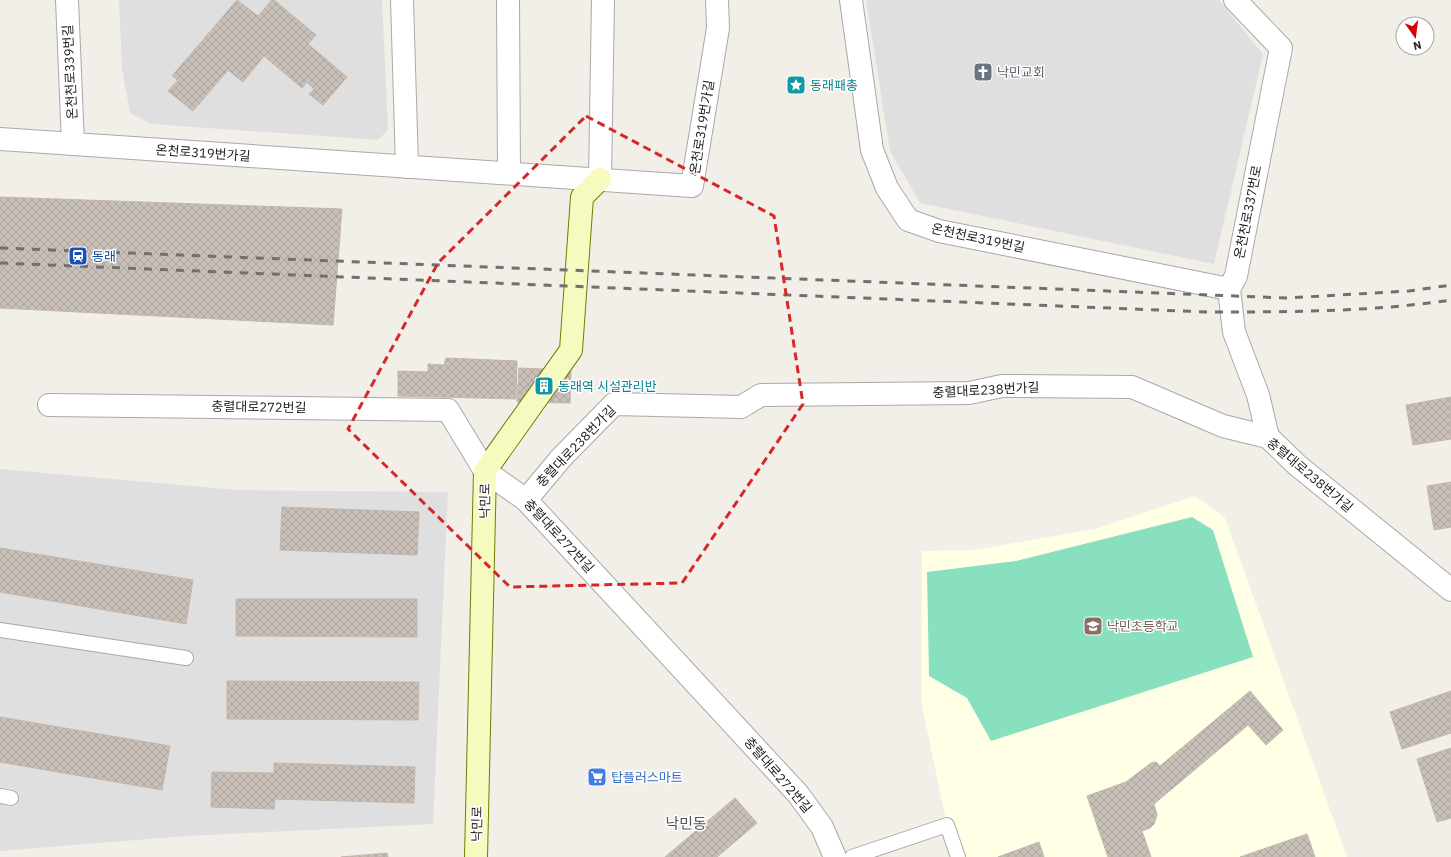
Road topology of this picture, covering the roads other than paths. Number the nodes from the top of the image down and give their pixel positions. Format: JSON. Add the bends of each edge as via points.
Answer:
{"nodes":[{"id":1,"x":67,"y":0,"type":"edge"},
{"id":2,"x":402,"y":0,"type":"edge"},
{"id":3,"x":508,"y":0,"type":"edge"},
{"id":4,"x":603,"y":0,"type":"edge"},
{"id":5,"x":717,"y":0,"type":"edge"},
{"id":6,"x":851,"y":0,"type":"edge"},
{"id":7,"x":1235,"y":0,"type":"edge"},
{"id":8,"x":0,"y":139,"type":"edge"},
{"id":9,"x":74,"y":144,"type":"junction"},
{"id":10,"x":407,"y":167,"type":"junction"},
{"id":11,"x":509,"y":173,"type":"junction"},
{"id":12,"x":600,"y":179,"type":"junction"},
{"id":13,"x":1228,"y":289,"type":"junction"},
{"id":14,"x":49,"y":405,"type":"dead end"},
{"id":15,"x":1268,"y":437,"type":"junction"},
{"id":16,"x":485,"y":471,"type":"junction"},
{"id":17,"x":526,"y":500,"type":"junction"},
{"id":18,"x":1451,"y":590,"type":"edge"},
{"id":19,"x":0,"y":630,"type":"edge"},
{"id":20,"x":186,"y":658,"type":"dead end"},
{"id":21,"x":476,"y":857,"type":"edge"},
{"id":22,"x":835,"y":857,"type":"edge"},
{"id":23,"x":852,"y":857,"type":"edge"},
{"id":24,"x":958,"y":857,"type":"edge"}],
"edges":[{"from":1,"to":9,"type":"street","name":"온천천로339번길"},
{"from":2,"to":10,"type":"street"},
{"from":3,"to":11,"type":"street"},
{"from":4,"to":12,"type":"street"},
{"from":5,"to":12,"type":"street","name":"온천로319번가길","via":[[718,28],[692,186]]},
{"from":6,"to":13,"type":"street","name":"온천천로319번길","via":[[872,150],[887,188],[908,220],[939,231]]},
{"from":7,"to":13,"type":"street","name":"온천천로337번로","via":[[1281,48],[1236,276]]},
{"from":8,"to":9,"type":"street","name":"온천로319번가길"},
{"from":9,"to":10,"type":"street","name":"온천로319번가길"},
{"from":10,"to":11,"type":"street","name":"온천로319번가길"},
{"from":11,"to":12,"type":"street","name":"온천로319번가길"},
{"from":12,"to":16,"type":"main road","name":"낙민로","via":[[582,197],[571,350]]},
{"from":13,"to":15,"type":"street","via":[[1234,332],[1258,394]]},
{"from":14,"to":16,"type":"street","name":"충렬대로272번길","via":[[448,410]]},
{"from":15,"to":17,"type":"street","name":"충렬대로238번가길","via":[[1223,426],[1132,387],[1002,386],[969,393],[760,395],[741,407],[614,404],[561,458]]},
{"from":15,"to":18,"type":"street","name":"충렬대로238번가길","via":[[1297,466]]},
{"from":16,"to":17,"type":"street","name":"충렬대로272번길"},
{"from":16,"to":21,"type":"main road","name":"낙민로"},
{"from":17,"to":22,"type":"street","name":"충렬대로272번길","via":[[798,794],[822,827]]},
{"from":19,"to":20,"type":"lane"},
{"from":23,"to":24,"type":"lane","via":[[947,825]]}]}
